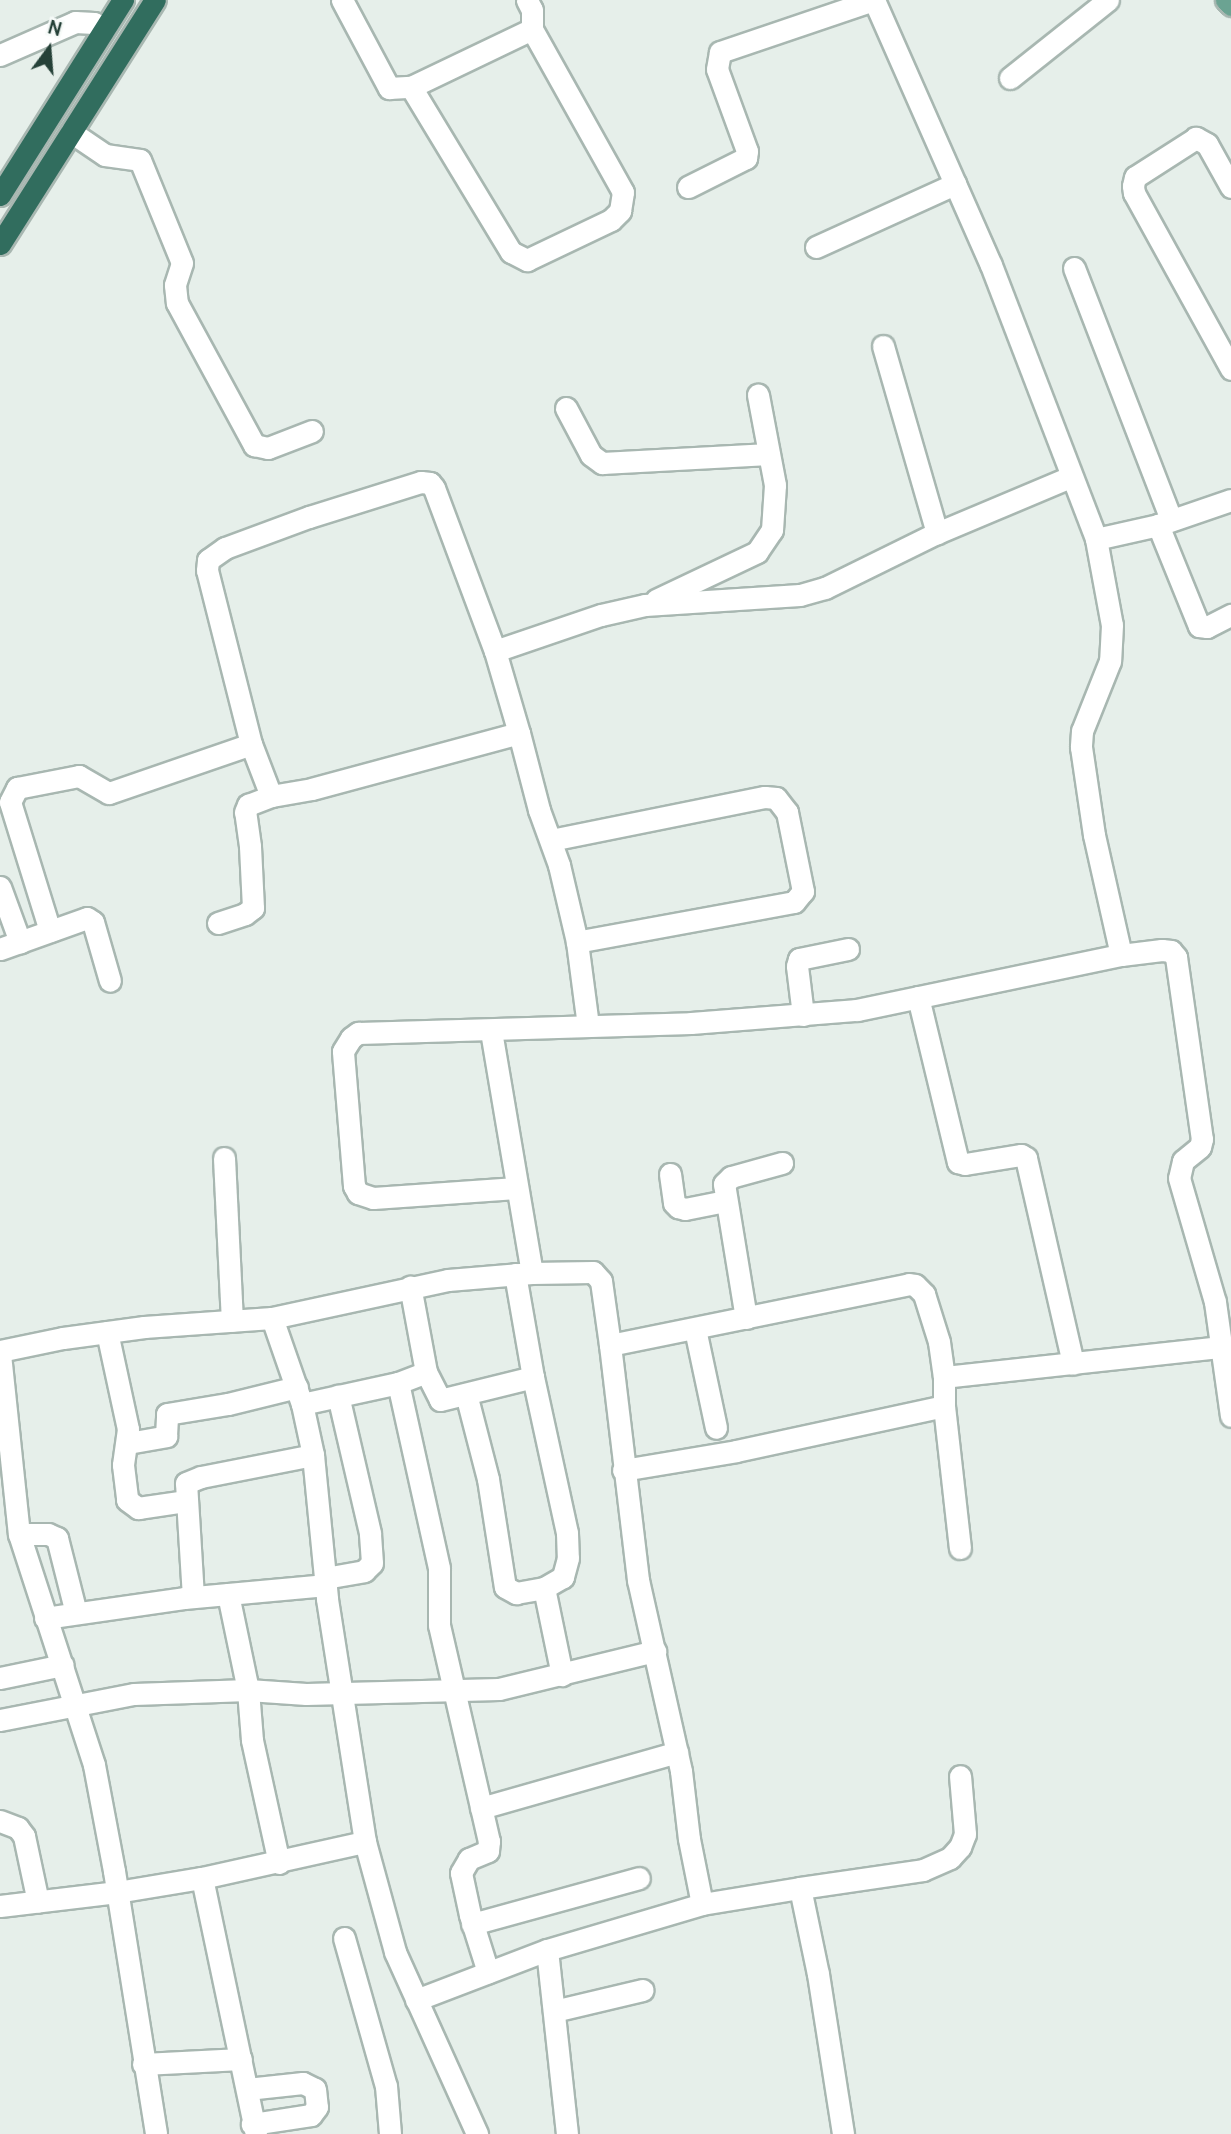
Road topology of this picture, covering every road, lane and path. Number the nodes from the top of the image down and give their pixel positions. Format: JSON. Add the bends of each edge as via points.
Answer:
{"nodes":[{"id":1,"x":123,"y":0,"type":"edge"},
{"id":2,"x":155,"y":0,"type":"edge"},
{"id":3,"x":342,"y":0,"type":"edge"},
{"id":4,"x":527,"y":0,"type":"edge"},
{"id":5,"x":874,"y":0,"type":"edge"},
{"id":6,"x":1108,"y":0,"type":"edge"},
{"id":7,"x":1226,"y":0,"type":"edge"},
{"id":8,"x":1231,"y":5,"type":"edge"},
{"id":9,"x":105,"y":28,"type":"junction"},
{"id":10,"x":532,"y":29,"type":"junction"},
{"id":11,"x":0,"y":55,"type":"edge"},
{"id":12,"x":1010,"y":78,"type":"dead end"},
{"id":13,"x":411,"y":87,"type":"junction"},
{"id":14,"x":71,"y":132,"type":"junction"},
{"id":15,"x":955,"y":184,"type":"junction"},
{"id":16,"x":688,"y":187,"type":"dead end"},
{"id":17,"x":1231,"y":187,"type":"edge"},
{"id":18,"x":0,"y":195,"type":"edge"},
{"id":19,"x":0,"y":244,"type":"edge"},
{"id":20,"x":816,"y":247,"type":"dead end"},
{"id":21,"x":1074,"y":268,"type":"dead end"},
{"id":22,"x":883,"y":346,"type":"dead end"},
{"id":23,"x":1231,"y":369,"type":"edge"},
{"id":24,"x":758,"y":395,"type":"dead end"},
{"id":25,"x":566,"y":408,"type":"dead end"},
{"id":26,"x":312,"y":430,"type":"dead end"},
{"id":27,"x":769,"y":454,"type":"junction"},
{"id":28,"x":1070,"y":477,"type":"junction"},
{"id":29,"x":1231,"y":500,"type":"edge"},
{"id":30,"x":1165,"y":522,"type":"junction"},
{"id":31,"x":937,"y":533,"type":"junction"},
{"id":32,"x":1096,"y":539,"type":"junction"},
{"id":33,"x":645,"y":605,"type":"junction"},
{"id":34,"x":1231,"y":615,"type":"edge"},
{"id":35,"x":495,"y":650,"type":"junction"},
{"id":36,"x":519,"y":733,"type":"junction"},
{"id":37,"x":251,"y":744,"type":"junction"},
{"id":38,"x":271,"y":796,"type":"junction"},
{"id":39,"x":551,"y":840,"type":"junction"},
{"id":40,"x":0,"y":887,"type":"edge"},
{"id":41,"x":218,"y":923,"type":"dead end"},
{"id":42,"x":50,"y":930,"type":"junction"},
{"id":43,"x":20,"y":942,"type":"junction"},
{"id":44,"x":577,"y":942,"type":"junction"},
{"id":45,"x":0,"y":949,"type":"edge"},
{"id":46,"x":848,"y":949,"type":"dead end"},
{"id":47,"x":1121,"y":955,"type":"junction"},
{"id":48,"x":110,"y":981,"type":"dead end"},
{"id":49,"x":918,"y":997,"type":"junction"},
{"id":50,"x":803,"y":1015,"type":"junction"},
{"id":51,"x":588,"y":1025,"type":"junction"},
{"id":52,"x":491,"y":1031,"type":"junction"},
{"id":53,"x":224,"y":1158,"type":"dead end"},
{"id":54,"x":782,"y":1163,"type":"dead end"},
{"id":55,"x":670,"y":1174,"type":"dead end"},
{"id":56,"x":516,"y":1188,"type":"junction"},
{"id":57,"x":725,"y":1201,"type":"junction"},
{"id":58,"x":523,"y":1273,"type":"junction"},
{"id":59,"x":410,"y":1286,"type":"junction"},
{"id":60,"x":1223,"y":1300,"type":"edge"},
{"id":61,"x":272,"y":1318,"type":"junction"},
{"id":62,"x":746,"y":1318,"type":"junction"},
{"id":63,"x":232,"y":1321,"type":"junction"},
{"id":64,"x":695,"y":1329,"type":"junction"},
{"id":65,"x":107,"y":1332,"type":"junction"},
{"id":66,"x":611,"y":1345,"type":"junction"},
{"id":67,"x":1222,"y":1347,"type":"junction"},
{"id":68,"x":0,"y":1353,"type":"edge"},
{"id":69,"x":1073,"y":1364,"type":"junction"},
{"id":70,"x":426,"y":1372,"type":"junction"},
{"id":71,"x":533,"y":1377,"type":"junction"},
{"id":72,"x":944,"y":1377,"type":"junction"},
{"id":73,"x":398,"y":1383,"type":"junction"},
{"id":74,"x":466,"y":1394,"type":"junction"},
{"id":75,"x":299,"y":1395,"type":"junction"},
{"id":76,"x":338,"y":1396,"type":"junction"},
{"id":77,"x":944,"y":1406,"type":"junction"},
{"id":78,"x":1231,"y":1416,"type":"edge"},
{"id":79,"x":716,"y":1427,"type":"dead end"},
{"id":80,"x":128,"y":1443,"type":"junction"},
{"id":81,"x":313,"y":1455,"type":"junction"},
{"id":82,"x":623,"y":1470,"type":"junction"},
{"id":83,"x":7,"y":1482,"type":"edge"},
{"id":84,"x":186,"y":1501,"type":"junction"},
{"id":85,"x":19,"y":1534,"type":"junction"},
{"id":86,"x":960,"y":1548,"type":"dead end"},
{"id":87,"x":326,"y":1581,"type":"junction"},
{"id":88,"x":544,"y":1588,"type":"junction"},
{"id":89,"x":228,"y":1594,"type":"junction"},
{"id":90,"x":193,"y":1597,"type":"junction"},
{"id":91,"x":76,"y":1613,"type":"junction"},
{"id":92,"x":46,"y":1618,"type":"junction"},
{"id":93,"x":654,"y":1651,"type":"junction"},
{"id":94,"x":62,"y":1665,"type":"junction"},
{"id":95,"x":562,"y":1675,"type":"junction"},
{"id":96,"x":0,"y":1678,"type":"edge"},
{"id":97,"x":248,"y":1690,"type":"junction"},
{"id":98,"x":340,"y":1692,"type":"junction"},
{"id":99,"x":456,"y":1692,"type":"junction"},
{"id":100,"x":77,"y":1708,"type":"junction"},
{"id":101,"x":0,"y":1720,"type":"edge"},
{"id":102,"x":677,"y":1752,"type":"junction"},
{"id":103,"x":960,"y":1776,"type":"dead end"},
{"id":104,"x":481,"y":1808,"type":"junction"},
{"id":105,"x":0,"y":1821,"type":"edge"},
{"id":106,"x":365,"y":1842,"type":"junction"},
{"id":107,"x":279,"y":1863,"type":"junction"},
{"id":108,"x":202,"y":1878,"type":"junction"},
{"id":109,"x":639,"y":1878,"type":"dead end"},
{"id":110,"x":800,"y":1888,"type":"junction"},
{"id":111,"x":117,"y":1892,"type":"junction"},
{"id":112,"x":38,"y":1902,"type":"junction"},
{"id":113,"x":702,"y":1904,"type":"junction"},
{"id":114,"x":0,"y":1906,"type":"edge"},
{"id":115,"x":472,"y":1924,"type":"junction"},
{"id":116,"x":344,"y":1938,"type":"dead end"},
{"id":117,"x":547,"y":1950,"type":"junction"},
{"id":118,"x":488,"y":1972,"type":"junction"},
{"id":119,"x":643,"y":1990,"type":"dead end"},
{"id":120,"x":416,"y":2000,"type":"junction"},
{"id":121,"x":554,"y":2011,"type":"junction"},
{"id":122,"x":241,"y":2059,"type":"junction"},
{"id":123,"x":143,"y":2064,"type":"junction"},
{"id":124,"x":247,"y":2089,"type":"junction"},
{"id":125,"x":254,"y":2129,"type":"edge"},
{"id":126,"x":156,"y":2134,"type":"edge"},
{"id":127,"x":390,"y":2134,"type":"edge"},
{"id":128,"x":477,"y":2134,"type":"edge"},
{"id":129,"x":567,"y":2134,"type":"edge"},
{"id":130,"x":843,"y":2134,"type":"edge"}],
"edges":[{"from":1,"to":9,"type":"highway"},
{"from":2,"to":14,"type":"highway"},
{"from":3,"to":13,"type":"street","via":[[388,88]]},
{"from":4,"to":10,"type":"street"},
{"from":5,"to":15,"type":"street"},
{"from":5,"to":16,"type":"street","via":[[720,52],[717,69],[746,158]]},
{"from":6,"to":12,"type":"street"},
{"from":7,"to":8,"type":"main road"},
{"from":9,"to":11,"type":"street","via":[[83,20],[75,22]]},
{"from":9,"to":18,"type":"highway"},
{"from":10,"to":13,"type":"street"},
{"from":10,"to":13,"type":"street","via":[[623,192],[625,200],[611,220],[527,260],[511,252]]},
{"from":14,"to":19,"type":"highway"},
{"from":14,"to":26,"type":"street","via":[[105,155],[140,160],[182,263],[175,285],[177,303],[254,445],[268,448]]},
{"from":15,"to":20,"type":"street"},
{"from":15,"to":28,"type":"street","via":[[991,265]]},
{"from":17,"to":23,"type":"street","via":[[1207,144],[1196,138],[1136,177],[1133,186]]},
{"from":21,"to":30,"type":"street"},
{"from":22,"to":31,"type":"street"},
{"from":24,"to":27,"type":"street"},
{"from":25,"to":27,"type":"street","via":[[592,455],[602,463]]},
{"from":27,"to":33,"type":"street","via":[[775,508],[765,543],[757,552]]},
{"from":28,"to":31,"type":"street"},
{"from":28,"to":32,"type":"street"},
{"from":29,"to":30,"type":"street"},
{"from":30,"to":32,"type":"street"},
{"from":30,"to":34,"type":"street","via":[[1199,626],[1207,627]]},
{"from":31,"to":33,"type":"street","via":[[800,595]]},
{"from":32,"to":47,"type":"street","via":[[1112,625],[1110,661],[1085,718],[1081,747],[1094,835]]},
{"from":33,"to":35,"type":"street"},
{"from":35,"to":36,"type":"street"},
{"from":35,"to":37,"type":"street","via":[[438,494],[429,483],[309,517],[225,548],[208,560],[207,570]]},
{"from":36,"to":38,"type":"street"},
{"from":36,"to":39,"type":"street"},
{"from":37,"to":38,"type":"street"},
{"from":37,"to":42,"type":"street","via":[[109,793],[79,776],[17,788],[10,802]]},
{"from":38,"to":41,"type":"street","via":[[248,805],[245,812],[253,908]]},
{"from":39,"to":44,"type":"street"},
{"from":39,"to":44,"type":"street","via":[[765,797],[776,797],[787,812],[803,891],[794,902]]},
{"from":40,"to":43,"type":"street"},
{"from":42,"to":43,"type":"street"},
{"from":42,"to":48,"type":"street","via":[[90,919]]},
{"from":43,"to":45,"type":"street"},
{"from":44,"to":51,"type":"street"},
{"from":46,"to":50,"type":"street","via":[[799,959]]},
{"from":47,"to":49,"type":"street"},
{"from":47,"to":60,"type":"street","via":[[1163,950],[1176,957],[1202,1139],[1200,1147],[1183,1161],[1179,1178]]},
{"from":49,"to":50,"type":"street"},
{"from":49,"to":69,"type":"street","via":[[958,1162],[1026,1158]]},
{"from":50,"to":51,"type":"street"},
{"from":51,"to":52,"type":"street"},
{"from":52,"to":56,"type":"street"},
{"from":52,"to":56,"type":"street","via":[[358,1033],[351,1038],[343,1051],[354,1186],[358,1193],[373,1198]]},
{"from":53,"to":63,"type":"street"},
{"from":54,"to":57,"type":"street","via":[[726,1180]]},
{"from":55,"to":57,"type":"street","via":[[678,1208]]},
{"from":56,"to":58,"type":"street"},
{"from":57,"to":62,"type":"street"},
{"from":58,"to":59,"type":"street"},
{"from":58,"to":66,"type":"street","via":[[588,1271],[597,1276]]},
{"from":58,"to":71,"type":"street"},
{"from":59,"to":61,"type":"street"},
{"from":59,"to":70,"type":"street"},
{"from":60,"to":67,"type":"street"},
{"from":61,"to":63,"type":"street"},
{"from":61,"to":75,"type":"street"},
{"from":62,"to":64,"type":"street"},
{"from":62,"to":72,"type":"street","via":[[915,1285],[930,1310]]},
{"from":63,"to":65,"type":"street"},
{"from":64,"to":66,"type":"street"},
{"from":64,"to":79,"type":"street"},
{"from":65,"to":68,"type":"street"},
{"from":65,"to":80,"type":"street"},
{"from":66,"to":82,"type":"street"},
{"from":67,"to":69,"type":"street"},
{"from":67,"to":78,"type":"street"},
{"from":68,"to":83,"type":"street"},
{"from":69,"to":72,"type":"street"},
{"from":70,"to":73,"type":"street"},
{"from":70,"to":74,"type":"street","via":[[440,1400]]},
{"from":71,"to":74,"type":"street"},
{"from":71,"to":88,"type":"street","via":[[569,1546],[563,1577]]},
{"from":72,"to":77,"type":"street"},
{"from":73,"to":76,"type":"street"},
{"from":73,"to":99,"type":"street","via":[[439,1568],[438,1615]]},
{"from":74,"to":88,"type":"street","via":[[488,1479],[505,1587],[516,1593]]},
{"from":75,"to":76,"type":"street"},
{"from":75,"to":80,"type":"street","via":[[169,1413],[164,1418],[166,1436]]},
{"from":75,"to":81,"type":"street"},
{"from":76,"to":87,"type":"street","via":[[370,1533],[372,1563],[364,1571]]},
{"from":77,"to":82,"type":"street"},
{"from":77,"to":86,"type":"street"},
{"from":80,"to":84,"type":"street","via":[[123,1465],[127,1500],[132,1506]]},
{"from":81,"to":84,"type":"street","via":[[190,1480]]},
{"from":81,"to":87,"type":"street"},
{"from":82,"to":93,"type":"street","via":[[638,1580]]},
{"from":83,"to":85,"type":"street"},
{"from":84,"to":90,"type":"street"},
{"from":85,"to":91,"type":"street","via":[[57,1538]]},
{"from":85,"to":92,"type":"street"},
{"from":87,"to":89,"type":"street"},
{"from":87,"to":98,"type":"street"},
{"from":88,"to":95,"type":"street"},
{"from":89,"to":90,"type":"street"},
{"from":89,"to":97,"type":"street"},
{"from":90,"to":91,"type":"street"},
{"from":91,"to":92,"type":"street"},
{"from":92,"to":94,"type":"street"},
{"from":93,"to":95,"type":"street"},
{"from":93,"to":102,"type":"street"},
{"from":94,"to":96,"type":"street"},
{"from":94,"to":100,"type":"street"},
{"from":95,"to":99,"type":"street","via":[[519,1686]]},
{"from":97,"to":98,"type":"street"},
{"from":97,"to":100,"type":"street","via":[[145,1693]]},
{"from":97,"to":107,"type":"street","via":[[252,1740]]},
{"from":98,"to":99,"type":"street"},
{"from":98,"to":106,"type":"street"},
{"from":99,"to":104,"type":"street"},
{"from":100,"to":101,"type":"street"},
{"from":100,"to":111,"type":"street","via":[[94,1765]]},
{"from":102,"to":104,"type":"street"},
{"from":102,"to":113,"type":"street"},
{"from":103,"to":110,"type":"street","via":[[965,1834],[950,1858],[923,1870]]},
{"from":104,"to":115,"type":"street","via":[[488,1851],[470,1859],[461,1873]]},
{"from":105,"to":112,"type":"street","via":[[19,1828],[24,1836]]},
{"from":106,"to":107,"type":"street"},
{"from":106,"to":120,"type":"street","via":[[395,1952]]},
{"from":107,"to":108,"type":"street"},
{"from":108,"to":111,"type":"street"},
{"from":108,"to":122,"type":"street"},
{"from":109,"to":115,"type":"street"},
{"from":110,"to":113,"type":"street"},
{"from":110,"to":130,"type":"street"},
{"from":111,"to":112,"type":"street"},
{"from":111,"to":123,"type":"street"},
{"from":112,"to":114,"type":"street"},
{"from":113,"to":117,"type":"street"},
{"from":115,"to":118,"type":"street"},
{"from":116,"to":127,"type":"street","via":[[386,2087]]},
{"from":117,"to":118,"type":"street"},
{"from":117,"to":121,"type":"street"},
{"from":118,"to":120,"type":"street"},
{"from":119,"to":121,"type":"street"},
{"from":120,"to":128,"type":"street"},
{"from":121,"to":129,"type":"street"},
{"from":122,"to":123,"type":"street"},
{"from":122,"to":124,"type":"street"},
{"from":123,"to":126,"type":"street"},
{"from":124,"to":125,"type":"street"},
{"from":124,"to":125,"type":"street","via":[[303,2083],[315,2088],[317,2107],[311,2115]]}]}
